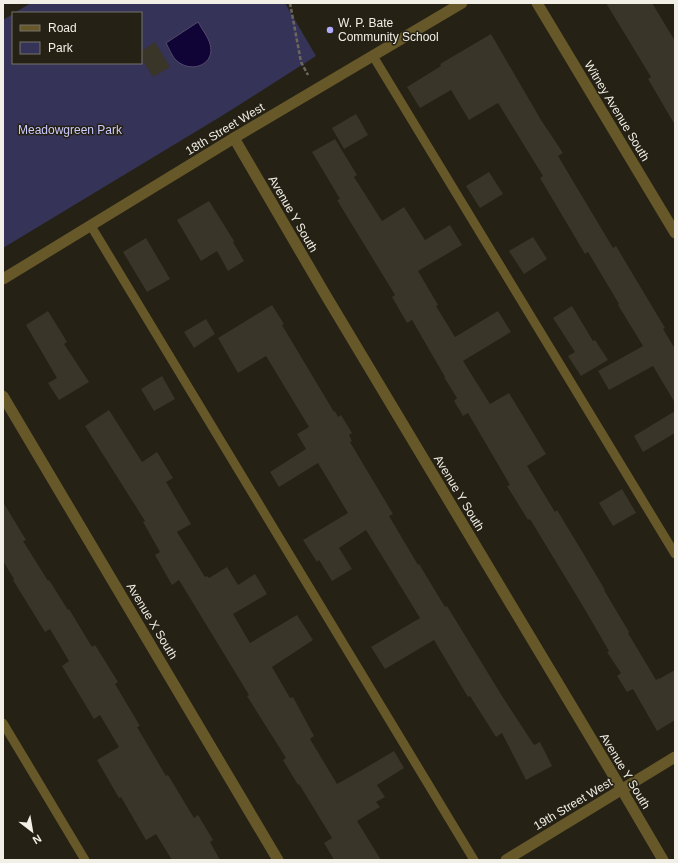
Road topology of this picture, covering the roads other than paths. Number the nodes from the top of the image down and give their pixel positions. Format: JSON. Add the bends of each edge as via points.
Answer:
{"nodes":[{"id":1,"x":462,"y":3,"type":"edge"},
{"id":2,"x":537,"y":3,"type":"edge"},
{"id":3,"x":373,"y":56,"type":"junction"},
{"id":4,"x":234,"y":138,"type":"junction"},
{"id":5,"x":91,"y":226,"type":"junction"},
{"id":6,"x":675,"y":234,"type":"edge"},
{"id":7,"x":3,"y":279,"type":"edge"},
{"id":8,"x":3,"y":396,"type":"edge"},
{"id":9,"x":675,"y":554,"type":"edge"},
{"id":10,"x":3,"y":724,"type":"edge"},
{"id":11,"x":675,"y":758,"type":"edge"},
{"id":12,"x":622,"y":790,"type":"junction"},
{"id":13,"x":85,"y":860,"type":"edge"},
{"id":14,"x":278,"y":860,"type":"edge"},
{"id":15,"x":474,"y":860,"type":"edge"},
{"id":16,"x":506,"y":860,"type":"edge"},
{"id":17,"x":663,"y":860,"type":"edge"}],
"edges":[{"from":1,"to":3,"type":"street","name":"18th Street West"},
{"from":2,"to":6,"type":"street","name":"Witney Avenue South"},
{"from":3,"to":4,"type":"street","name":"18th Street West"},
{"from":3,"to":9,"type":"lane"},
{"from":4,"to":5,"type":"street","name":"18th Street West"},
{"from":4,"to":12,"type":"street","name":"Avenue Y South"},
{"from":5,"to":7,"type":"street","name":"18th Street West"},
{"from":5,"to":15,"type":"lane"},
{"from":8,"to":14,"type":"street","name":"Avenue X South"},
{"from":10,"to":13,"type":"lane"},
{"from":11,"to":12,"type":"street","name":"19th Street West"},
{"from":12,"to":16,"type":"street","name":"19th Street West"},
{"from":12,"to":17,"type":"street","name":"Avenue Y South"}]}
